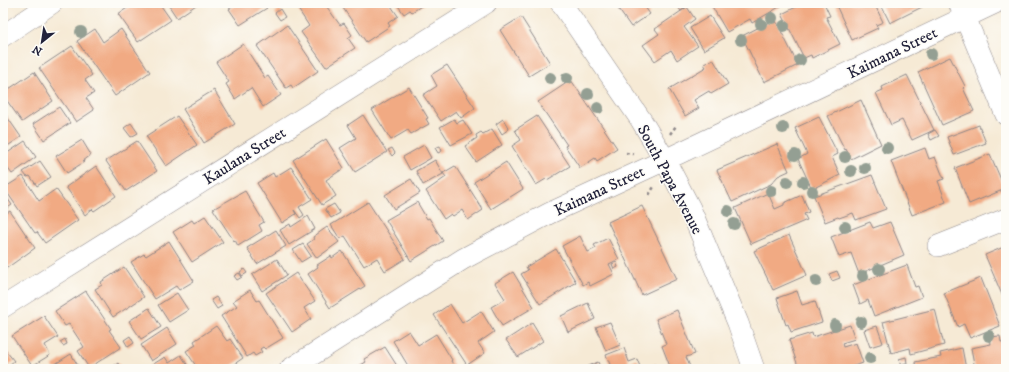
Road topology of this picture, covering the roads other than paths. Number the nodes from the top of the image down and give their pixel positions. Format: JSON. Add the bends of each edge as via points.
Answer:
{"nodes":[{"id":1,"x":52,"y":3,"type":"edge"},
{"id":2,"x":486,"y":3,"type":"edge"},
{"id":3,"x":561,"y":3,"type":"edge"},
{"id":4,"x":995,"y":3,"type":"edge"},
{"id":5,"x":962,"y":10,"type":"edge"},
{"id":6,"x":3,"y":36,"type":"edge"},
{"id":7,"x":1006,"y":115,"type":"edge"},
{"id":8,"x":665,"y":160,"type":"junction"},
{"id":9,"x":1006,"y":219,"type":"edge"},
{"id":10,"x":938,"y":246,"type":"dead end"},
{"id":11,"x":3,"y":307,"type":"edge"},
{"id":12,"x":290,"y":369,"type":"edge"},
{"id":13,"x":754,"y":369,"type":"edge"}],
"edges":[{"from":1,"to":6,"type":"street"},
{"from":2,"to":11,"type":"street","name":"Kaulana Street"},
{"from":3,"to":8,"type":"street","name":"South Papa Avenue"},
{"from":4,"to":5,"type":"street","name":"Kaimana Street"},
{"from":5,"to":7,"type":"street"},
{"from":5,"to":8,"type":"street","name":"Kaimana Street"},
{"from":8,"to":12,"type":"street","name":"Kaimana Street","via":[[550,213],[463,259]]},
{"from":8,"to":13,"type":"street","name":"South Papa Avenue","via":[[690,208],[738,323]]},
{"from":9,"to":10,"type":"street"}]}
